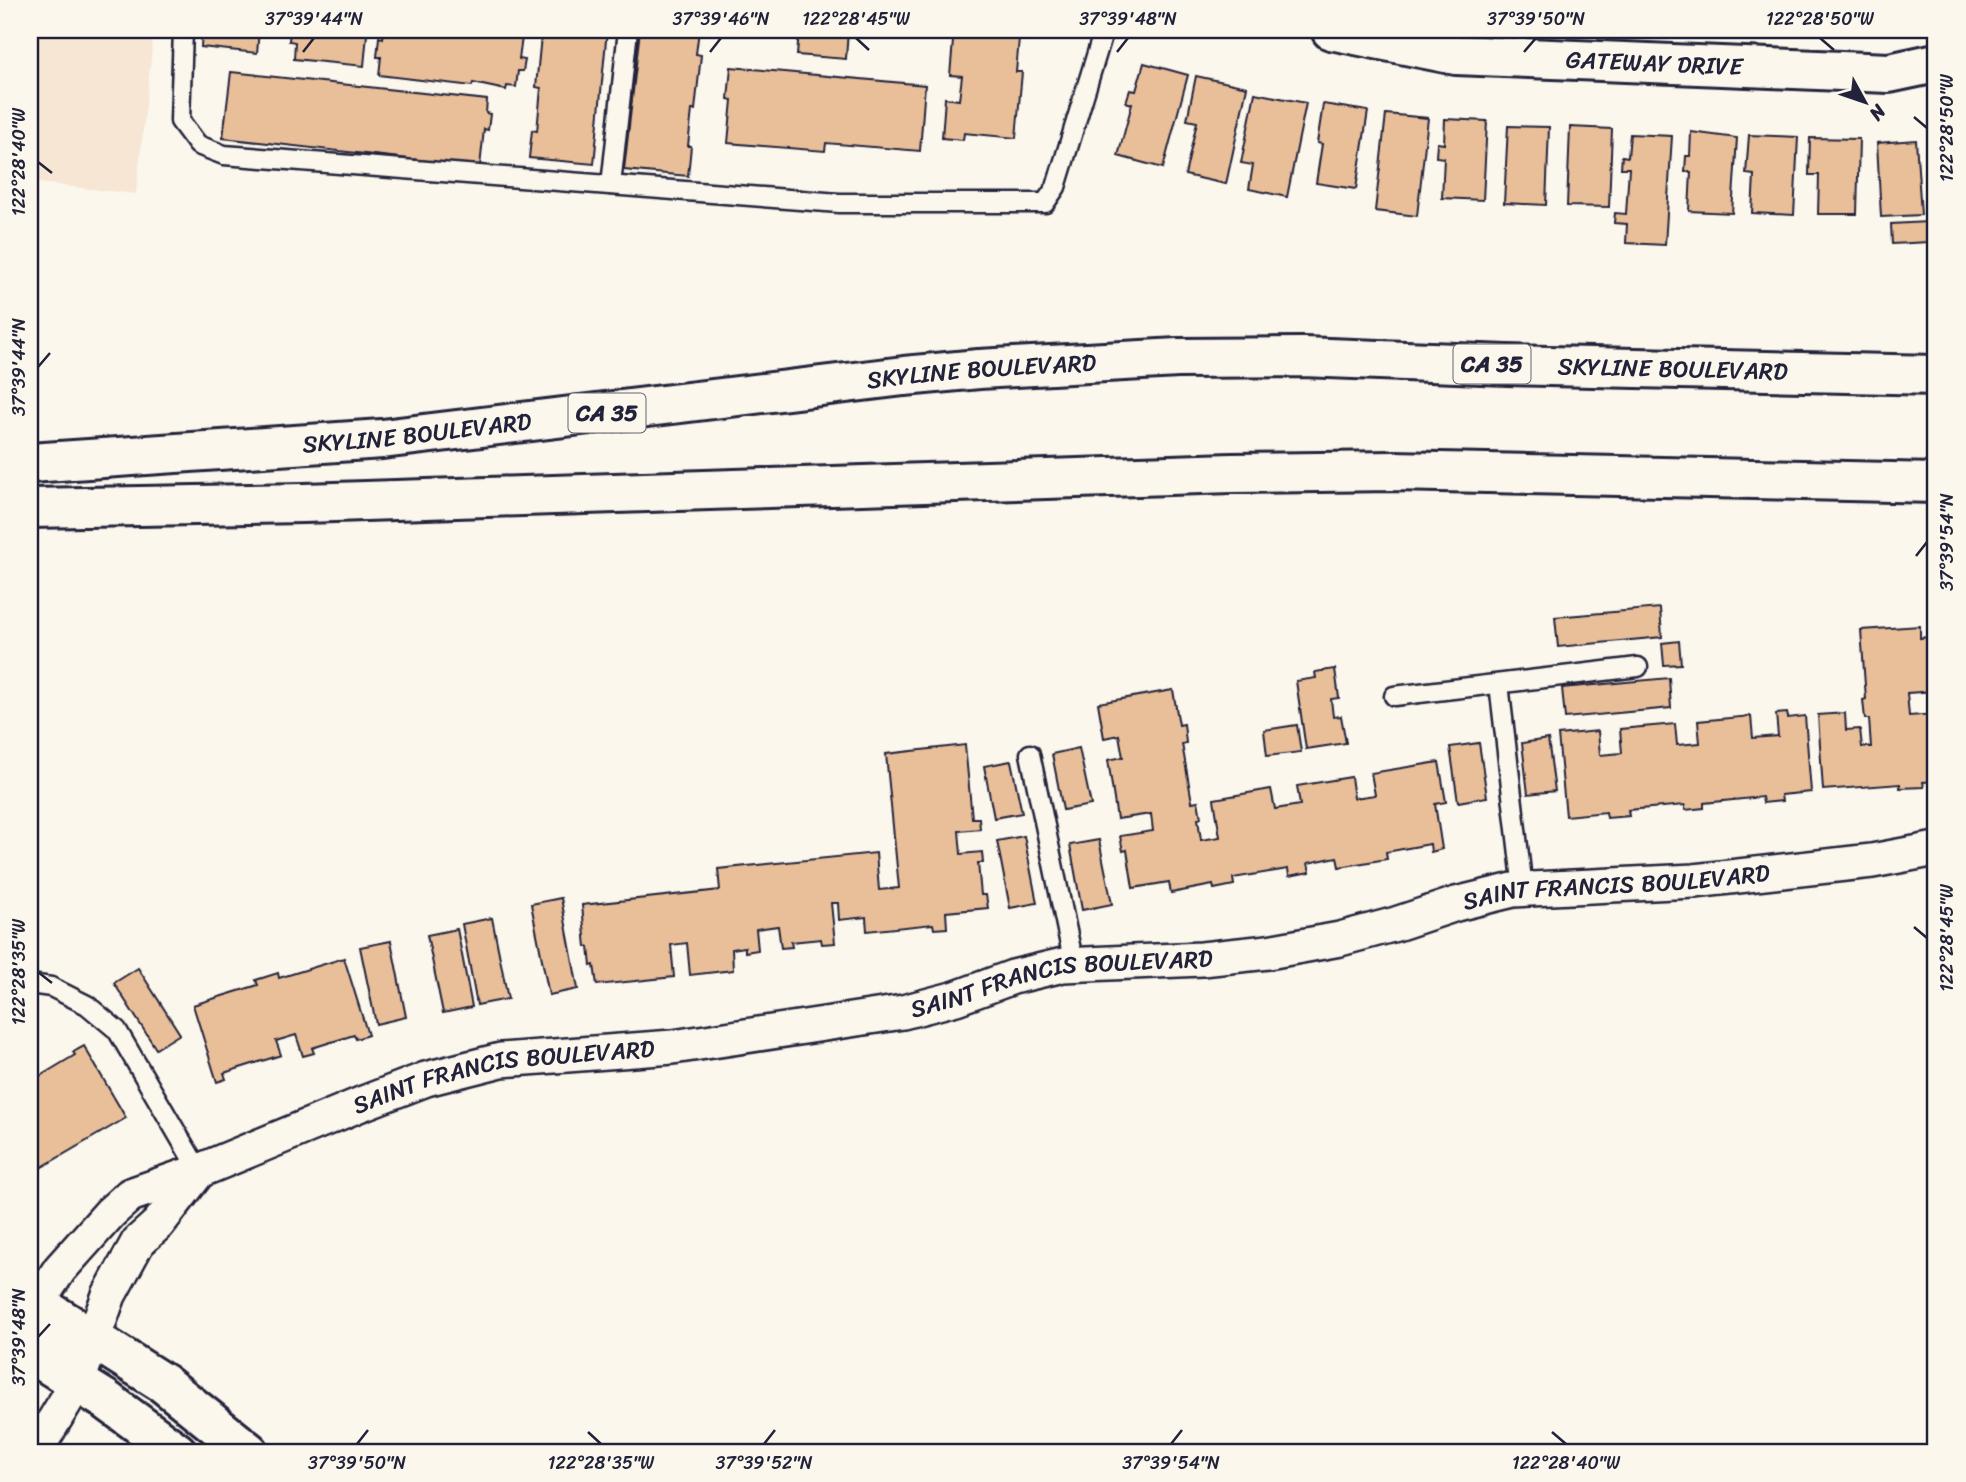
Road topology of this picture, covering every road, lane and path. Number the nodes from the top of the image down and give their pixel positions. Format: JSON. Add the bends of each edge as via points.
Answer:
{"nodes":[{"id":1,"x":183,"y":30,"type":"edge"},
{"id":2,"x":628,"y":30,"type":"edge"},
{"id":3,"x":1104,"y":30,"type":"edge"},
{"id":4,"x":1331,"y":30,"type":"edge"},
{"id":5,"x":1936,"y":64,"type":"edge"},
{"id":6,"x":611,"y":185,"type":"junction"},
{"id":7,"x":1936,"y":374,"type":"edge"},
{"id":8,"x":30,"y":463,"type":"edge"},
{"id":9,"x":1936,"y":482,"type":"edge"},
{"id":10,"x":30,"y":508,"type":"edge"},
{"id":11,"x":1638,"y":667,"type":"dead end"},
{"id":12,"x":1499,"y":684,"type":"junction"},
{"id":13,"x":1394,"y":696,"type":"dead end"},
{"id":14,"x":1030,"y":754,"type":"dead end"},
{"id":15,"x":1936,"y":849,"type":"edge"},
{"id":16,"x":1523,"y":889,"type":"junction"},
{"id":17,"x":1074,"y":964,"type":"junction"},
{"id":18,"x":30,"y":984,"type":"edge"},
{"id":19,"x":199,"y":1171,"type":"junction"},
{"id":20,"x":34,"y":1301,"type":"edge"},
{"id":21,"x":94,"y":1338,"type":"junction"},
{"id":22,"x":30,"y":1353,"type":"edge"},
{"id":23,"x":78,"y":1381,"type":"junction"},
{"id":24,"x":33,"y":1452,"type":"edge"},
{"id":25,"x":177,"y":1452,"type":"edge"},
{"id":26,"x":249,"y":1452,"type":"edge"}],
"edges":[{"from":1,"to":6,"type":"lane","via":[[180,121],[198,145],[224,155]]},
{"from":2,"to":6,"type":"lane"},
{"from":3,"to":6,"type":"lane","via":[[1056,187],[1045,203],[839,204]]},
{"from":4,"to":5,"type":"main road","name":"GATEWAY DRIVE","via":[[1456,55],[1889,73]]},
{"from":7,"to":8,"type":"main road","name":"SKYLINE BOULEVARD","number":"CA 35","via":[[1303,357],[1178,358],[904,376],[382,439]]},
{"from":9,"to":10,"type":"main road","via":[[1393,471],[1232,473]]},
{"from":11,"to":12,"type":"lane"},
{"from":12,"to":13,"type":"lane"},
{"from":12,"to":16,"type":"lane"},
{"from":14,"to":17,"type":"lane"},
{"from":15,"to":16,"type":"street","name":"SAINT FRANCIS BOULEVARD","via":[[1872,861],[1694,881]]},
{"from":16,"to":17,"type":"street","name":"SAINT FRANCIS BOULEVARD","via":[[1340,939],[1268,952]]},
{"from":17,"to":19,"type":"street","name":"SAINT FRANCIS BOULEVARD","via":[[1013,977],[903,1012],[674,1047],[501,1060],[426,1079]]},
{"from":18,"to":19,"type":"lane","via":[[51,987],[87,1005],[117,1030]]},
{"from":19,"to":20,"type":"street","name":"SAINT FRANCIS BOULEVARD","via":[[130,1195]]},
{"from":19,"to":21,"type":"street","name":"SAINT FRANCIS BOULEVARD","via":[[138,1242],[109,1295]]},
{"from":20,"to":21,"type":"main road"},
{"from":20,"to":23,"type":"street"},
{"from":21,"to":23,"type":"street","name":"SAINT FRANCIS BOULEVARD"},
{"from":21,"to":26,"type":"main road","via":[[163,1382]]},
{"from":22,"to":23,"type":"main road"},
{"from":23,"to":24,"type":"street","name":"SAINT FRANCIS BOULEVARD"},
{"from":23,"to":25,"type":"main road"}]}
